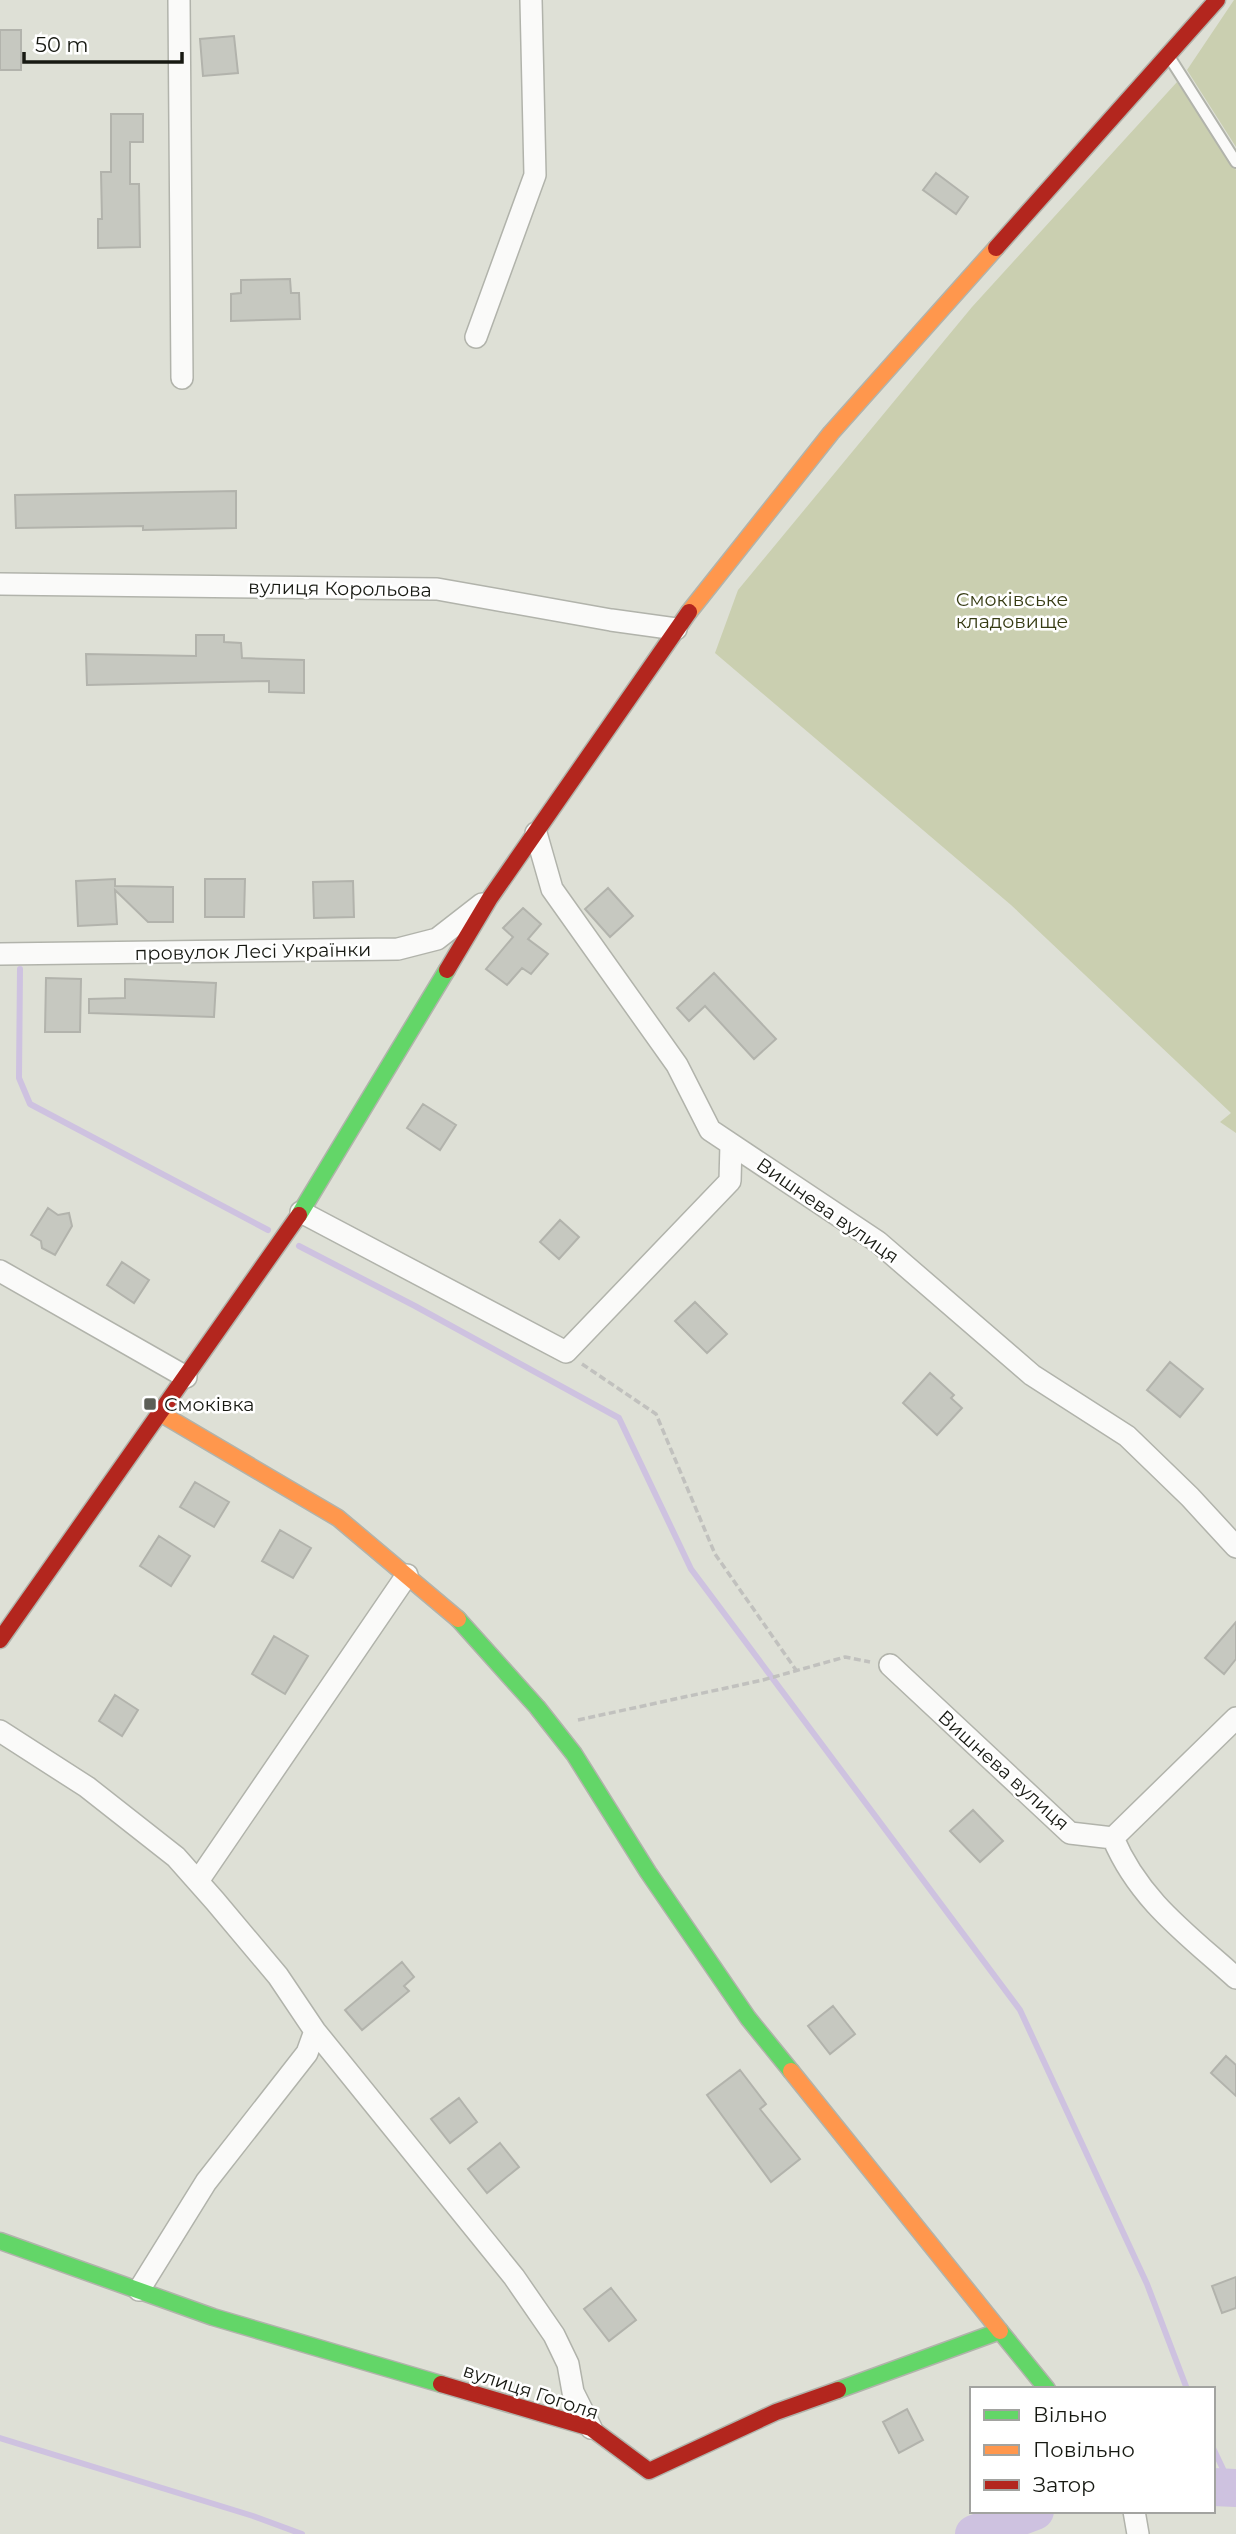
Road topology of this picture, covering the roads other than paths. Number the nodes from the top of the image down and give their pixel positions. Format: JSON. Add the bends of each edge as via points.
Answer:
{"nodes":[{"id":1,"x":178,"y":0,"type":"edge"},
{"id":2,"x":531,"y":0,"type":"edge"},
{"id":3,"x":1213,"y":1,"type":"edge"},
{"id":4,"x":1168,"y":55,"type":"junction"},
{"id":5,"x":1236,"y":162,"type":"edge"},
{"id":6,"x":476,"y":337,"type":"dead end"},
{"id":7,"x":182,"y":378,"type":"dead end"},
{"id":8,"x":0,"y":584,"type":"edge"},
{"id":9,"x":676,"y":629,"type":"junction"},
{"id":10,"x":536,"y":833,"type":"junction"},
{"id":11,"x":490,"y":898,"type":"junction"},
{"id":12,"x":0,"y":954,"type":"edge"},
{"id":13,"x":731,"y":1144,"type":"junction"},
{"id":14,"x":301,"y":1212,"type":"junction"},
{"id":15,"x":0,"y":1271,"type":"edge"},
{"id":16,"x":186,"y":1377,"type":"junction"},
{"id":17,"x":160,"y":1413,"type":"junction"},
{"id":18,"x":1236,"y":1547,"type":"edge"},
{"id":19,"x":407,"y":1575,"type":"junction"},
{"id":20,"x":0,"y":1640,"type":"edge"},
{"id":21,"x":890,"y":1665,"type":"road end"},
{"id":22,"x":1236,"y":1718,"type":"edge"},
{"id":23,"x":0,"y":1731,"type":"edge"},
{"id":24,"x":1113,"y":1838,"type":"junction"},
{"id":25,"x":198,"y":1881,"type":"junction"},
{"id":26,"x":1236,"y":1978,"type":"edge"},
{"id":27,"x":315,"y":2031,"type":"junction"},
{"id":28,"x":0,"y":2241,"type":"edge"},
{"id":29,"x":139,"y":2290,"type":"junction"},
{"id":30,"x":1000,"y":2331,"type":"junction"},
{"id":31,"x":1045,"y":2387,"type":"edge"},
{"id":32,"x":590,"y":2428,"type":"junction"},
{"id":33,"x":1134,"y":2513,"type":"edge"},
{"id":34,"x":1138,"y":2534,"type":"edge"}],
"edges":[{"from":1,"to":7,"type":"street"},
{"from":2,"to":6,"type":"street","via":[[535,175]]},
{"from":3,"to":4,"type":"street"},
{"from":4,"to":5,"type":"lane"},
{"from":4,"to":9,"type":"street","via":[[831,433]]},
{"from":8,"to":9,"type":"street","name":"вулиця Корольова","via":[[438,589]]},
{"from":9,"to":10,"type":"street"},
{"from":10,"to":11,"type":"street"},
{"from":10,"to":13,"type":"street","name":"Вишнева вулиця","via":[[552,889],[677,1065],[710,1130]]},
{"from":11,"to":12,"type":"street","name":"провулок Лесі Українки","via":[[437,939],[398,950]]},
{"from":11,"to":14,"type":"street"},
{"from":13,"to":14,"type":"street","via":[[730,1181],[566,1352]]},
{"from":13,"to":18,"type":"street","name":"Вишнева вулиця","via":[[878,1242],[1032,1375],[1127,1436]]},
{"from":14,"to":16,"type":"street"},
{"from":15,"to":16,"type":"street"},
{"from":16,"to":17,"type":"street"},
{"from":17,"to":19,"type":"street","via":[[338,1518]]},
{"from":17,"to":20,"type":"street"},
{"from":19,"to":25,"type":"street"},
{"from":19,"to":30,"type":"street","via":[[454,1614],[574,1754],[748,2018]]},
{"from":21,"to":24,"type":"street","name":"Вишнева вулиця","via":[[1070,1833]]},
{"from":22,"to":24,"type":"street"},
{"from":23,"to":25,"type":"street","via":[[87,1787],[176,1857]]},
{"from":24,"to":26,"type":"street","via":[[1151,1901]]},
{"from":25,"to":27,"type":"street","via":[[278,1976]]},
{"from":27,"to":29,"type":"street","via":[[307,2053],[206,2182]]},
{"from":27,"to":32,"type":"street","via":[[530,2300],[568,2364],[573,2392]]},
{"from":28,"to":29,"type":"street","name":"вулиця Гоголя"},
{"from":29,"to":32,"type":"street","name":"вулиця Гоголя"},
{"from":30,"to":31,"type":"street"},
{"from":30,"to":32,"type":"street","name":"вулиця Гоголя","via":[[776,2412],[649,2471]]},
{"from":33,"to":34,"type":"street"}]}
